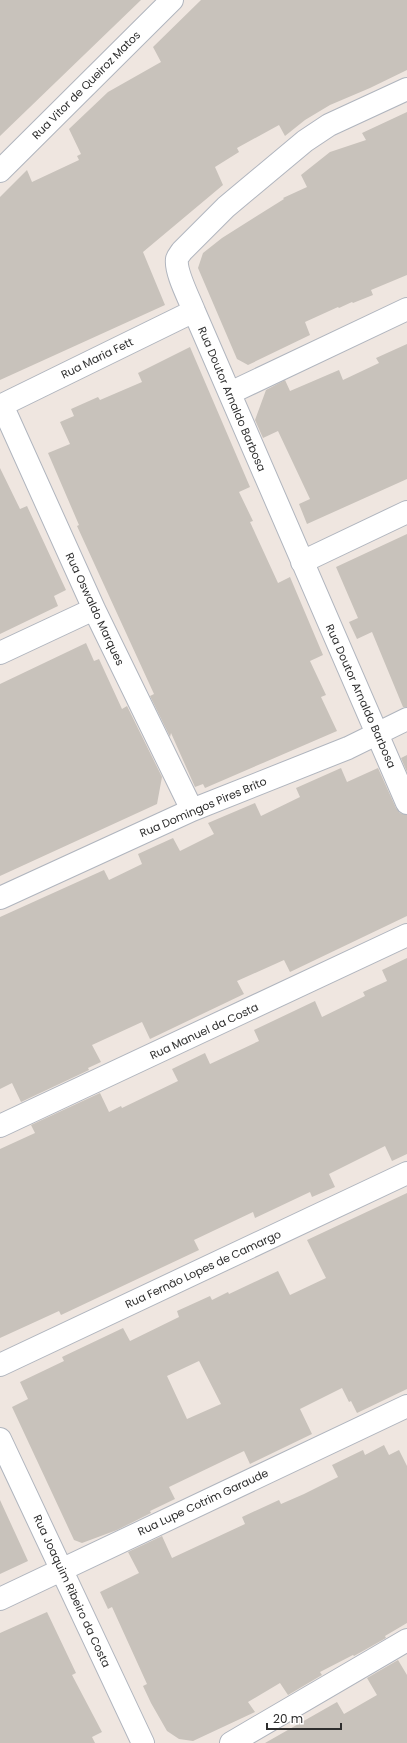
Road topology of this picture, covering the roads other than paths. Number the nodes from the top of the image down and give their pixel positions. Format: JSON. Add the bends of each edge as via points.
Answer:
{"nodes":[{"id":1,"x":172,"y":0,"type":"edge"},
{"id":2,"x":407,"y":89,"type":"edge"},
{"id":3,"x":0,"y":170,"type":"edge"},
{"id":4,"x":407,"y":309,"type":"edge"},
{"id":5,"x":194,"y":311,"type":"junction"},
{"id":6,"x":230,"y":393,"type":"junction"},
{"id":7,"x":1,"y":405,"type":"edge"},
{"id":8,"x":407,"y":512,"type":"edge"},
{"id":9,"x":302,"y":562,"type":"junction"},
{"id":10,"x":94,"y":609,"type":"junction"},
{"id":11,"x":0,"y":653,"type":"edge"},
{"id":12,"x":407,"y":719,"type":"edge"},
{"id":13,"x":377,"y":734,"type":"junction"},
{"id":14,"x":407,"y":803,"type":"edge"},
{"id":15,"x":192,"y":810,"type":"junction"},
{"id":16,"x":0,"y":898,"type":"edge"},
{"id":17,"x":407,"y":935,"type":"edge"},
{"id":18,"x":0,"y":1126,"type":"edge"},
{"id":19,"x":407,"y":1173,"type":"edge"},
{"id":20,"x":0,"y":1365,"type":"edge"},
{"id":21,"x":407,"y":1406,"type":"edge"},
{"id":22,"x":0,"y":1439,"type":"edge"},
{"id":23,"x":62,"y":1569,"type":"junction"},
{"id":24,"x":0,"y":1599,"type":"edge"},
{"id":25,"x":407,"y":1640,"type":"edge"},
{"id":26,"x":143,"y":1743,"type":"edge"},
{"id":27,"x":231,"y":1743,"type":"edge"}],
"edges":[{"from":1,"to":3,"type":"street","name":"Rua Vitor de Queiroz Matos"},
{"from":2,"to":5,"type":"street","name":"Rua Doutor Arnaldo Barbosa","via":[[329,125],[306,141],[226,207],[178,257],[178,269]]},
{"from":4,"to":6,"type":"street"},
{"from":5,"to":6,"type":"street","name":"Rua Doutor Arnaldo Barbosa"},
{"from":5,"to":7,"type":"street","name":"Rua Maria Fett"},
{"from":6,"to":9,"type":"street","name":"Rua Doutor Arnaldo Barbosa"},
{"from":7,"to":10,"type":"street","name":"Rua Oswaldo Marques"},
{"from":8,"to":9,"type":"street"},
{"from":9,"to":13,"type":"street","name":"Rua Doutor Arnaldo Barbosa"},
{"from":10,"to":11,"type":"street"},
{"from":10,"to":15,"type":"street","name":"Rua Oswaldo Marques"},
{"from":12,"to":13,"type":"street","name":"Rua Domingos Pires Brito"},
{"from":13,"to":14,"type":"street","name":"Rua Doutor Arnaldo Barbosa"},
{"from":13,"to":15,"type":"street","name":"Rua Domingos Pires Brito"},
{"from":15,"to":16,"type":"street","name":"Rua Domingos Pires Brito"},
{"from":17,"to":18,"type":"street","name":"Rua Manuel da Costa"},
{"from":19,"to":20,"type":"street","name":"Rua Fernão Lopes de Camargo"},
{"from":21,"to":23,"type":"street","name":"Rua Lupe Cotrim Garaude"},
{"from":22,"to":23,"type":"street","name":"Rua Joaquim Ribeiro da Costa"},
{"from":23,"to":24,"type":"street","name":"Rua Lupe Cotrim Garaude"},
{"from":23,"to":26,"type":"street","name":"Rua Joaquim Ribeiro da Costa"},
{"from":25,"to":27,"type":"street"}]}
